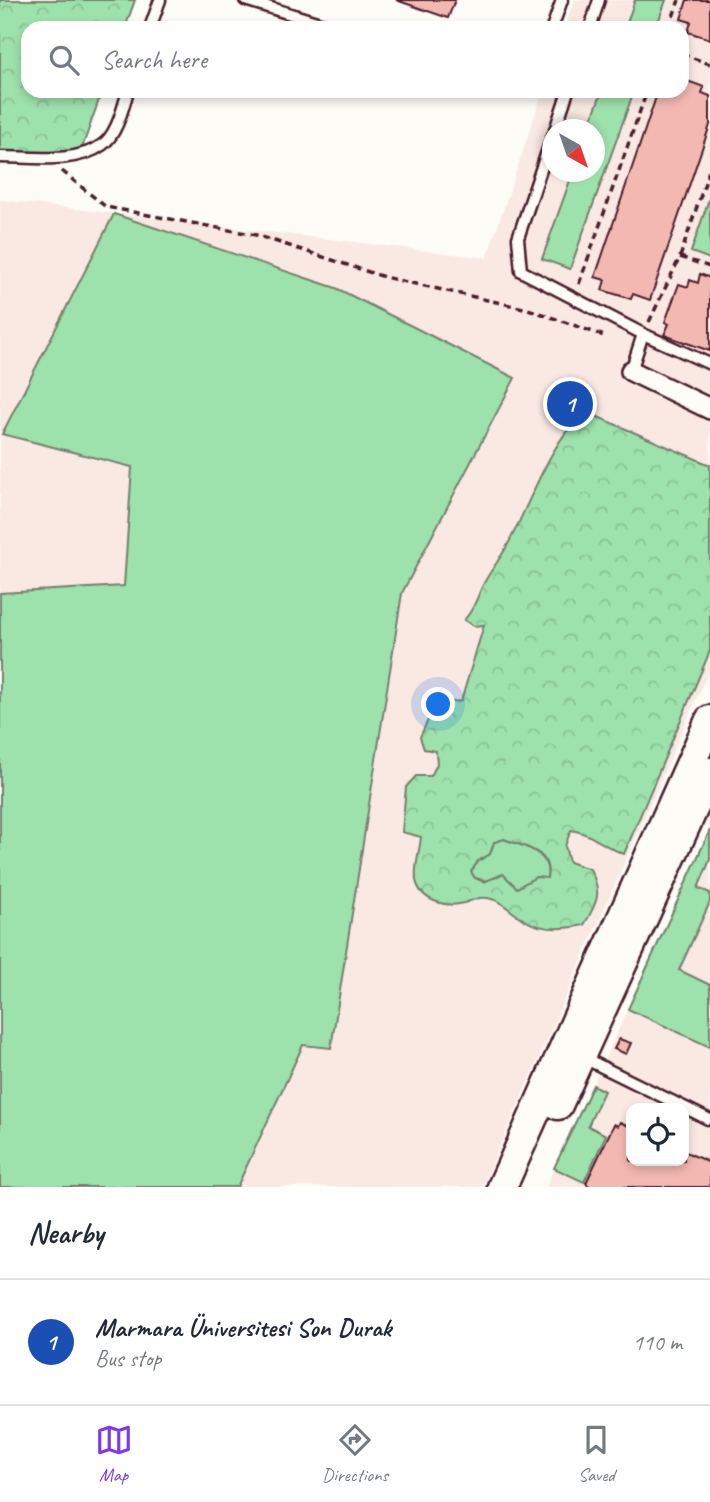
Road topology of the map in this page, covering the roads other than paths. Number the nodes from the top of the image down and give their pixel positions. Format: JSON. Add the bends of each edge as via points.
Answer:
{"nodes":[{"id":1,"x":160,"y":0,"type":"edge"},
{"id":2,"x":245,"y":0,"type":"edge"},
{"id":3,"x":562,"y":0,"type":"edge"},
{"id":4,"x":599,"y":0,"type":"edge"},
{"id":5,"x":152,"y":21,"type":"edge"},
{"id":6,"x":313,"y":21,"type":"edge"},
{"id":7,"x":554,"y":21,"type":"edge"},
{"id":8,"x":592,"y":21,"type":"edge"},
{"id":9,"x":126,"y":98,"type":"edge"},
{"id":10,"x":566,"y":98,"type":"edge"},
{"id":11,"x":559,"y":119,"type":"edge"},
{"id":12,"x":0,"y":157,"type":"edge"},
{"id":13,"x":542,"y":167,"type":"edge"},
{"id":14,"x":643,"y":334,"type":"junction"},
{"id":15,"x":710,"y":364,"type":"edge"},
{"id":16,"x":631,"y":371,"type":"joint"},
{"id":17,"x":710,"y":408,"type":"edge"},
{"id":18,"x":708,"y":732,"type":"edge"},
{"id":19,"x":710,"y":772,"type":"edge"},
{"id":20,"x":572,"y":1052,"type":"junction"},
{"id":21,"x":708,"y":1119,"type":"dead end"},
{"id":22,"x":502,"y":1187,"type":"edge"},
{"id":23,"x":520,"y":1187,"type":"edge"}],
"edges":[{"from":1,"to":5,"type":"lane"},
{"from":2,"to":6,"type":"lane"},
{"from":3,"to":7,"type":"lane"},
{"from":4,"to":8,"type":"lane"},
{"from":9,"to":12,"type":"lane","via":[[104,144],[81,155]]},
{"from":10,"to":11,"type":"lane"},
{"from":13,"to":14,"type":"lane","via":[[518,238],[521,271]]},
{"from":14,"to":15,"type":"lane"},
{"from":14,"to":16,"type":"lane"},
{"from":16,"to":17,"type":"street"},
{"from":18,"to":20,"type":"street"},
{"from":19,"to":20,"type":"street"},
{"from":20,"to":21,"type":"lane"},
{"from":20,"to":22,"type":"street"},
{"from":20,"to":23,"type":"street"}]}
